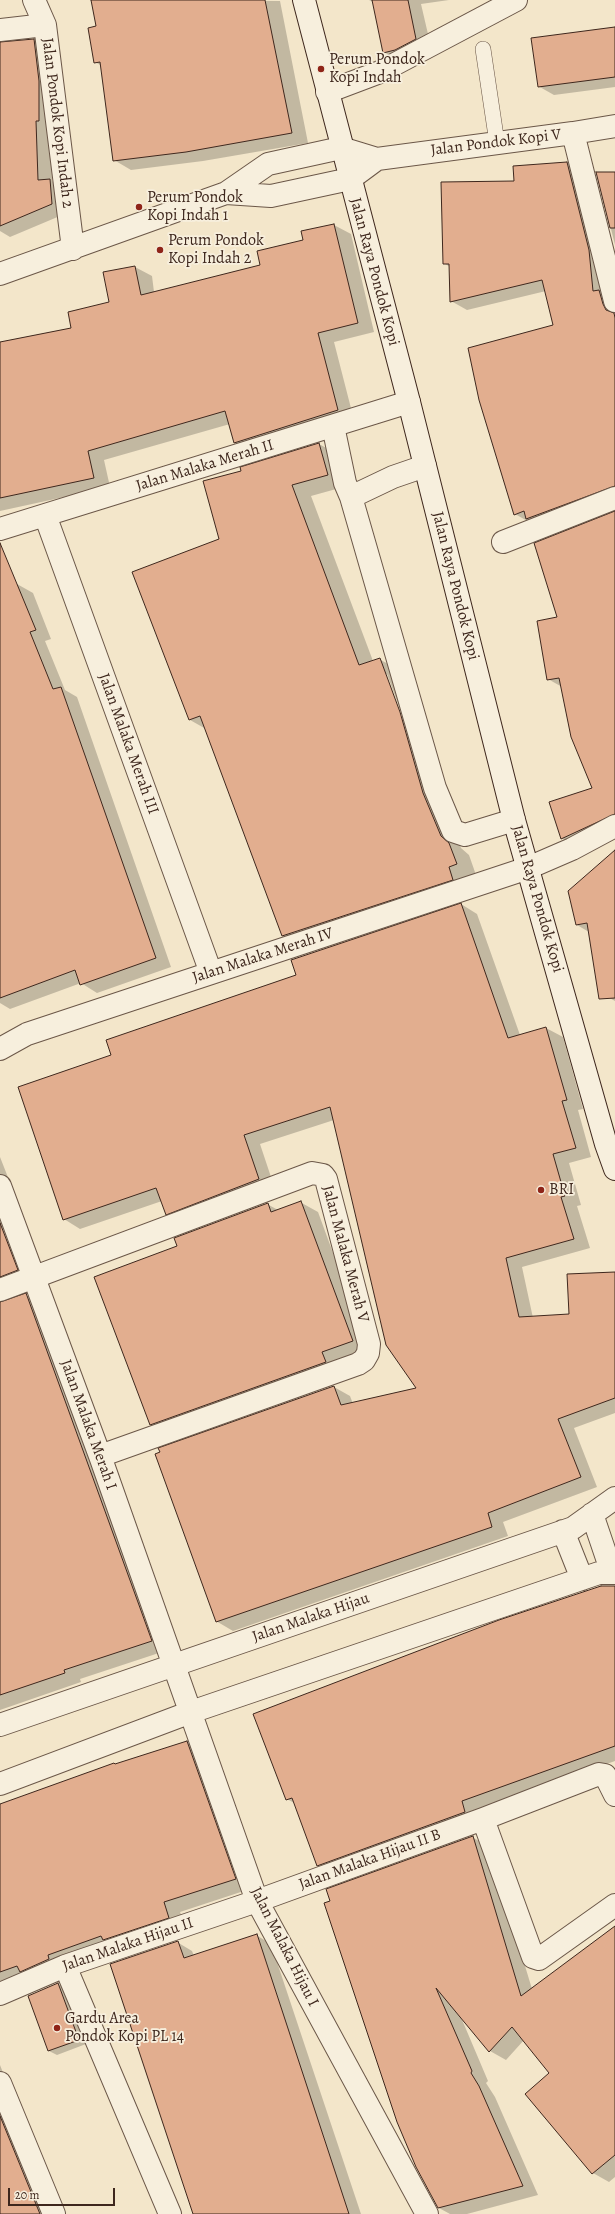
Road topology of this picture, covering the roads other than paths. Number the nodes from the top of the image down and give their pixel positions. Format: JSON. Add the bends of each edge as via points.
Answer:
{"nodes":[{"id":1,"x":34,"y":0,"type":"edge"},
{"id":2,"x":304,"y":0,"type":"edge"},
{"id":3,"x":516,"y":0,"type":"edge"},
{"id":4,"x":45,"y":25,"type":"junction"},
{"id":5,"x":0,"y":30,"type":"edge"},
{"id":6,"x":483,"y":49,"type":"dead end"},
{"id":7,"x":327,"y":92,"type":"junction"},
{"id":8,"x":615,"y":126,"type":"edge"},
{"id":9,"x":573,"y":133,"type":"junction"},
{"id":10,"x":497,"y":143,"type":"junction"},
{"id":11,"x":341,"y":148,"type":"junction"},
{"id":12,"x":377,"y":159,"type":"junction"},
{"id":13,"x":350,"y":179,"type":"junction"},
{"id":14,"x":226,"y":193,"type":"junction"},
{"id":15,"x":73,"y":249,"type":"junction"},
{"id":16,"x":0,"y":274,"type":"edge"},
{"id":17,"x":615,"y":301,"type":"edge"},
{"id":18,"x":409,"y":402,"type":"junction"},
{"id":19,"x":333,"y":426,"type":"junction"},
{"id":20,"x":425,"y":466,"type":"junction"},
{"id":21,"x":351,"y":497,"type":"junction"},
{"id":22,"x":615,"y":498,"type":"edge"},
{"id":23,"x":44,"y":515,"type":"junction"},
{"id":24,"x":0,"y":529,"type":"edge"},
{"id":25,"x":502,"y":542,"type":"dead end"},
{"id":26,"x":514,"y":820,"type":"junction"},
{"id":27,"x":615,"y":826,"type":"edge"},
{"id":28,"x":528,"y":868,"type":"junction"},
{"id":29,"x":212,"y":973,"type":"junction"},
{"id":30,"x":0,"y":1049,"type":"edge"},
{"id":31,"x":610,"y":1142,"type":"edge"},
{"id":32,"x":615,"y":1169,"type":"edge"},
{"id":33,"x":0,"y":1186,"type":"edge"},
{"id":34,"x":33,"y":1277,"type":"junction"},
{"id":35,"x":0,"y":1290,"type":"edge"},
{"id":36,"x":100,"y":1456,"type":"junction"},
{"id":37,"x":615,"y":1498,"type":"edge"},
{"id":38,"x":592,"y":1514,"type":"junction"},
{"id":39,"x":563,"y":1531,"type":"junction"},
{"id":40,"x":613,"y":1573,"type":"edge"},
{"id":41,"x":582,"y":1579,"type":"junction"},
{"id":42,"x":173,"y":1665,"type":"junction"},
{"id":43,"x":191,"y":1712,"type":"junction"},
{"id":44,"x":0,"y":1725,"type":"edge"},
{"id":45,"x":0,"y":1784,"type":"edge"},
{"id":46,"x":615,"y":1795,"type":"edge"},
{"id":47,"x":483,"y":1819,"type":"junction"},
{"id":48,"x":257,"y":1901,"type":"junction"},
{"id":49,"x":615,"y":1905,"type":"edge"},
{"id":50,"x":65,"y":1966,"type":"junction"},
{"id":51,"x":0,"y":1994,"type":"edge"},
{"id":52,"x":0,"y":2083,"type":"edge"},
{"id":53,"x":54,"y":2214,"type":"edge"},
{"id":54,"x":170,"y":2214,"type":"edge"},
{"id":55,"x":427,"y":2214,"type":"edge"}],
"edges":[{"from":1,"to":4,"type":"street","name":"Jalan Pondok Kopi Indah 2"},
{"from":2,"to":7,"type":"street","name":"Jalan Raya Pondok Kopi"},
{"from":3,"to":7,"type":"street","via":[[380,72]]},
{"from":4,"to":5,"type":"street"},
{"from":4,"to":15,"type":"street","name":"Jalan Pondok Kopi Indah 2"},
{"from":6,"to":10,"type":"lane"},
{"from":7,"to":11,"type":"street","name":"Jalan Raya Pondok Kopi"},
{"from":8,"to":9,"type":"street","name":"Jalan Pondok Kopi V"},
{"from":9,"to":10,"type":"street","name":"Jalan Pondok Kopi V"},
{"from":9,"to":17,"type":"street"},
{"from":10,"to":12,"type":"street","name":"Jalan Pondok Kopi V"},
{"from":11,"to":12,"type":"street","name":"Jalan Pondok Kopi V"},
{"from":11,"to":13,"type":"street","name":"Jalan Raya Pondok Kopi"},
{"from":11,"to":14,"type":"street","via":[[268,164]]},
{"from":12,"to":13,"type":"street","name":"Jalan Pondok Kopi V"},
{"from":13,"to":14,"type":"street","via":[[272,196]]},
{"from":13,"to":18,"type":"street","name":"Jalan Raya Pondok Kopi"},
{"from":14,"to":15,"type":"street"},
{"from":15,"to":16,"type":"street"},
{"from":18,"to":19,"type":"street","name":"Jalan Malaka Merah II"},
{"from":18,"to":20,"type":"street","name":"Jalan Raya Pondok Kopi"},
{"from":19,"to":21,"type":"street","via":[[345,483]]},
{"from":19,"to":23,"type":"street","name":"Jalan Malaka Merah II"},
{"from":20,"to":21,"type":"street","via":[[393,476]]},
{"from":20,"to":26,"type":"street","name":"Jalan Raya Pondok Kopi"},
{"from":21,"to":26,"type":"street","via":[[435,788],[453,832],[464,835]]},
{"from":22,"to":25,"type":"street"},
{"from":23,"to":24,"type":"street","name":"Jalan Malaka Merah II"},
{"from":23,"to":29,"type":"street","name":"Jalan Malaka Merah III"},
{"from":26,"to":28,"type":"street","name":"Jalan Raya Pondok Kopi"},
{"from":27,"to":28,"type":"street","name":"Jalan Malaka Merah IV"},
{"from":28,"to":29,"type":"street","name":"Jalan Malaka Merah IV"},
{"from":28,"to":31,"type":"street","name":"Jalan Raya Pondok Kopi"},
{"from":29,"to":30,"type":"street","name":"Jalan Malaka Merah IV","via":[[27,1034]]},
{"from":31,"to":32,"type":"street","name":"Jalan Raya Pondok Kopi"},
{"from":33,"to":34,"type":"street","name":"Jalan Malaka Merah I"},
{"from":34,"to":35,"type":"street"},
{"from":34,"to":36,"type":"street","name":"Jalan Malaka Merah I"},
{"from":34,"to":36,"type":"street","name":"Jalan Malaka Merah V","via":[[312,1173],[323,1175],[326,1179],[369,1344],[364,1360]]},
{"from":36,"to":42,"type":"street","name":"Jalan Malaka Merah I"},
{"from":37,"to":38,"type":"street","name":"Jalan Malaka Hijau"},
{"from":38,"to":39,"type":"street","name":"Jalan Malaka Hijau","via":[[573,1528]]},
{"from":38,"to":40,"type":"street"},
{"from":39,"to":41,"type":"street"},
{"from":39,"to":42,"type":"street","name":"Jalan Malaka Hijau"},
{"from":40,"to":41,"type":"street","via":[[599,1573]]},
{"from":41,"to":43,"type":"street"},
{"from":42,"to":43,"type":"street","name":"Jalan Malaka Hijau I"},
{"from":42,"to":44,"type":"street","name":"Jalan Malaka Hijau"},
{"from":43,"to":45,"type":"street"},
{"from":43,"to":48,"type":"street","name":"Jalan Malaka Hijau I"},
{"from":46,"to":47,"type":"street","name":"Jalan Malaka Hijau II B","via":[[605,1775],[599,1774]]},
{"from":47,"to":48,"type":"street","name":"Jalan Malaka Hijau II B"},
{"from":47,"to":49,"type":"street","via":[[533,1958],[539,1959]]},
{"from":48,"to":50,"type":"street","name":"Jalan Malaka Hijau II"},
{"from":48,"to":55,"type":"street","name":"Jalan Malaka Hijau I"},
{"from":50,"to":51,"type":"street","name":"Jalan Malaka Hijau II"},
{"from":50,"to":54,"type":"street"},
{"from":52,"to":53,"type":"street"}]}
